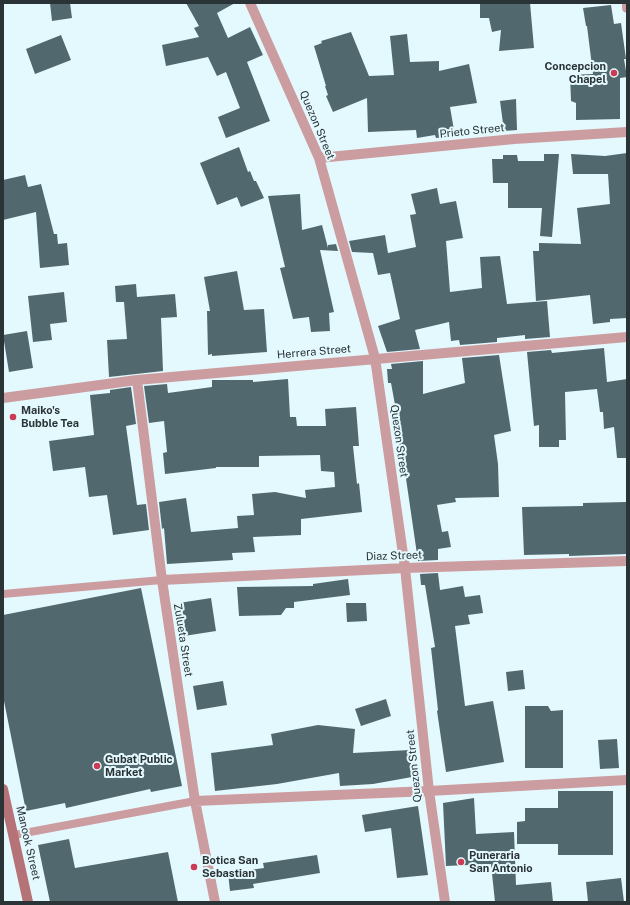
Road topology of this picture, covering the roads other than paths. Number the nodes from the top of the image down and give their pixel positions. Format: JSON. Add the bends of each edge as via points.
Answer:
{"nodes":[{"id":1,"x":250,"y":3,"type":"edge"},
{"id":2,"x":626,"y":3,"type":"edge"},
{"id":3,"x":627,"y":8,"type":"edge"},
{"id":4,"x":627,"y":132,"type":"edge"},
{"id":5,"x":319,"y":158,"type":"junction"},
{"id":6,"x":627,"y":337,"type":"edge"},
{"id":7,"x":375,"y":358,"type":"junction"},
{"id":8,"x":136,"y":380,"type":"junction"},
{"id":9,"x":3,"y":398,"type":"edge"},
{"id":10,"x":627,"y":562,"type":"edge"},
{"id":11,"x":405,"y":568,"type":"junction"},
{"id":12,"x":162,"y":580,"type":"junction"},
{"id":13,"x":3,"y":594,"type":"edge"},
{"id":14,"x":627,"y":780,"type":"edge"},
{"id":15,"x":3,"y":789,"type":"edge"},
{"id":16,"x":429,"y":791,"type":"junction"},
{"id":17,"x":195,"y":801,"type":"junction"},
{"id":18,"x":14,"y":835,"type":"junction"},
{"id":19,"x":28,"y":902,"type":"edge"},
{"id":20,"x":215,"y":902,"type":"edge"},
{"id":21,"x":445,"y":902,"type":"edge"}],
"edges":[{"from":1,"to":5,"type":"street","name":"Quezon Street"},
{"from":2,"to":3,"type":"street"},
{"from":4,"to":5,"type":"street","name":"Prieto Street","via":[[514,139]]},
{"from":5,"to":7,"type":"street","name":"Quezon Street"},
{"from":6,"to":7,"type":"street","name":"Herrera Street"},
{"from":7,"to":8,"type":"street","name":"Herrera Street"},
{"from":7,"to":11,"type":"street","name":"Quezon Street"},
{"from":8,"to":9,"type":"street","name":"Herrera Street"},
{"from":8,"to":12,"type":"street","name":"Zulueta Street"},
{"from":10,"to":11,"type":"street","name":"Diaz Street"},
{"from":11,"to":12,"type":"street","name":"Diaz Street"},
{"from":11,"to":16,"type":"street","name":"Quezon Street"},
{"from":12,"to":13,"type":"lane"},
{"from":12,"to":17,"type":"street","name":"Zulueta Street"},
{"from":14,"to":16,"type":"street"},
{"from":15,"to":18,"type":"main road","name":"Manook Street"},
{"from":16,"to":17,"type":"street"},
{"from":16,"to":21,"type":"street","name":"Quezon Street"},
{"from":17,"to":18,"type":"lane"},
{"from":17,"to":20,"type":"street","name":"Zulueta Street"},
{"from":18,"to":19,"type":"main road","name":"Manook Street"}]}
